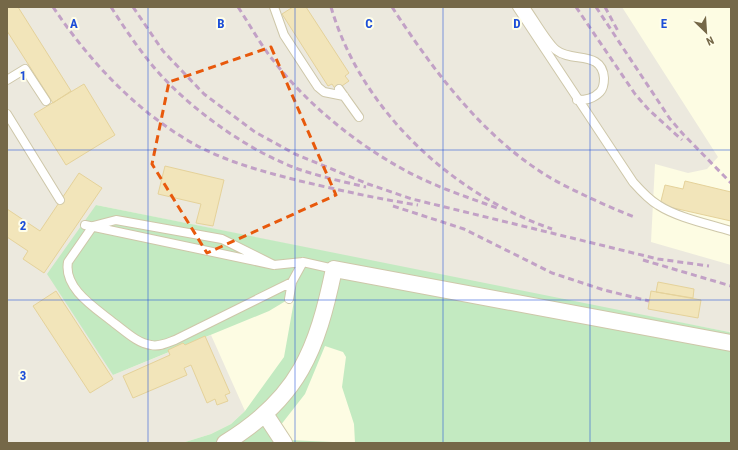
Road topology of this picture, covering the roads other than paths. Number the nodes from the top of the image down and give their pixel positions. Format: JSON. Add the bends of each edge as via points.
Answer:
{"nodes":[{"id":1,"x":274,"y":7,"type":"edge"},
{"id":2,"x":517,"y":7,"type":"edge"},
{"id":3,"x":525,"y":7,"type":"edge"},
{"id":4,"x":7,"y":80,"type":"edge"},
{"id":5,"x":577,"y":100,"type":"junction"},
{"id":6,"x":46,"y":101,"type":"dead end"},
{"id":7,"x":7,"y":114,"type":"edge"},
{"id":8,"x":359,"y":117,"type":"dead end"},
{"id":9,"x":60,"y":200,"type":"dead end"},
{"id":10,"x":89,"y":225,"type":"junction"},
{"id":11,"x":731,"y":231,"type":"edge"},
{"id":12,"x":303,"y":262,"type":"junction"},
{"id":13,"x":274,"y":265,"type":"junction"},
{"id":14,"x":334,"y":269,"type":"junction"},
{"id":15,"x":292,"y":282,"type":"junction"},
{"id":16,"x":289,"y":299,"type":"dead end"},
{"id":17,"x":731,"y":343,"type":"edge"},
{"id":18,"x":265,"y":414,"type":"junction"},
{"id":19,"x":225,"y":443,"type":"edge"},
{"id":20,"x":284,"y":443,"type":"edge"}],
"edges":[{"from":1,"to":8,"type":"lane","via":[[284,36],[318,87],[324,92],[341,92]]},
{"from":2,"to":5,"type":"lane"},
{"from":3,"to":5,"type":"lane","via":[[554,49],[565,56],[593,59],[599,64],[604,82],[602,91],[594,97]]},
{"from":4,"to":6,"type":"lane","via":[[25,69]]},
{"from":5,"to":11,"type":"lane","via":[[633,182],[647,198],[672,212]]},
{"from":7,"to":9,"type":"lane"},
{"from":10,"to":13,"type":"lane"},
{"from":10,"to":13,"type":"lane","via":[[116,220],[222,239]]},
{"from":10,"to":15,"type":"lane","via":[[68,262],[71,281],[88,302],[135,339],[151,345],[158,346],[174,340]]},
{"from":12,"to":13,"type":"lane"},
{"from":12,"to":14,"type":"lane"},
{"from":12,"to":15,"type":"lane"},
{"from":14,"to":17,"type":"street"},
{"from":14,"to":18,"type":"street","via":[[316,341],[304,366],[287,391]]},
{"from":15,"to":16,"type":"lane"},
{"from":18,"to":19,"type":"street","via":[[244,432]]},
{"from":18,"to":20,"type":"street"}]}
